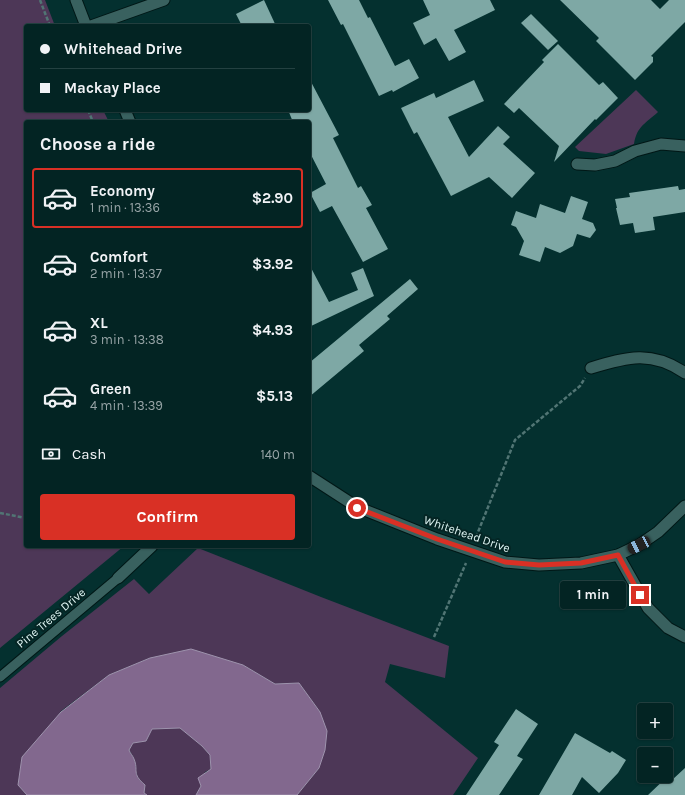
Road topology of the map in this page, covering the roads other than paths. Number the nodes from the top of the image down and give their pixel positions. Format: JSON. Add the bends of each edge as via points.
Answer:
{"nodes":[{"id":1,"x":76,"y":0,"type":"edge"},
{"id":2,"x":164,"y":0,"type":"edge"},
{"id":3,"x":85,"y":24,"type":"edge"},
{"id":4,"x":97,"y":24,"type":"edge"},
{"id":5,"x":685,"y":146,"type":"edge"},
{"id":6,"x":577,"y":164,"type":"dead end"},
{"id":7,"x":591,"y":368,"type":"road end"},
{"id":8,"x":685,"y":373,"type":"edge"},
{"id":9,"x":311,"y":477,"type":"edge"},
{"id":10,"x":685,"y":506,"type":"edge"},
{"id":11,"x":150,"y":548,"type":"edge"},
{"id":12,"x":618,"y":555,"type":"junction"},
{"id":13,"x":118,"y":578,"type":"joint"},
{"id":14,"x":685,"y":637,"type":"edge"},
{"id":15,"x":0,"y":677,"type":"edge"}],
"edges":[{"from":1,"to":3,"type":"street"},
{"from":2,"to":4,"type":"street"},
{"from":5,"to":6,"type":"street","via":[[661,144],[615,161],[595,165]]},
{"from":7,"to":8,"type":"street","via":[[623,359],[651,358],[664,361]]},
{"from":9,"to":12,"type":"street","name":"Whitehead Drive","via":[[357,508],[505,562],[539,565],[581,563]]},
{"from":10,"to":12,"type":"street","name":"Whitehead Drive","via":[[658,532]]},
{"from":11,"to":13,"type":"street"},
{"from":12,"to":14,"type":"street","via":[[648,608],[668,628]]},
{"from":13,"to":15,"type":"lane","name":"Pine Trees Drive"}]}
